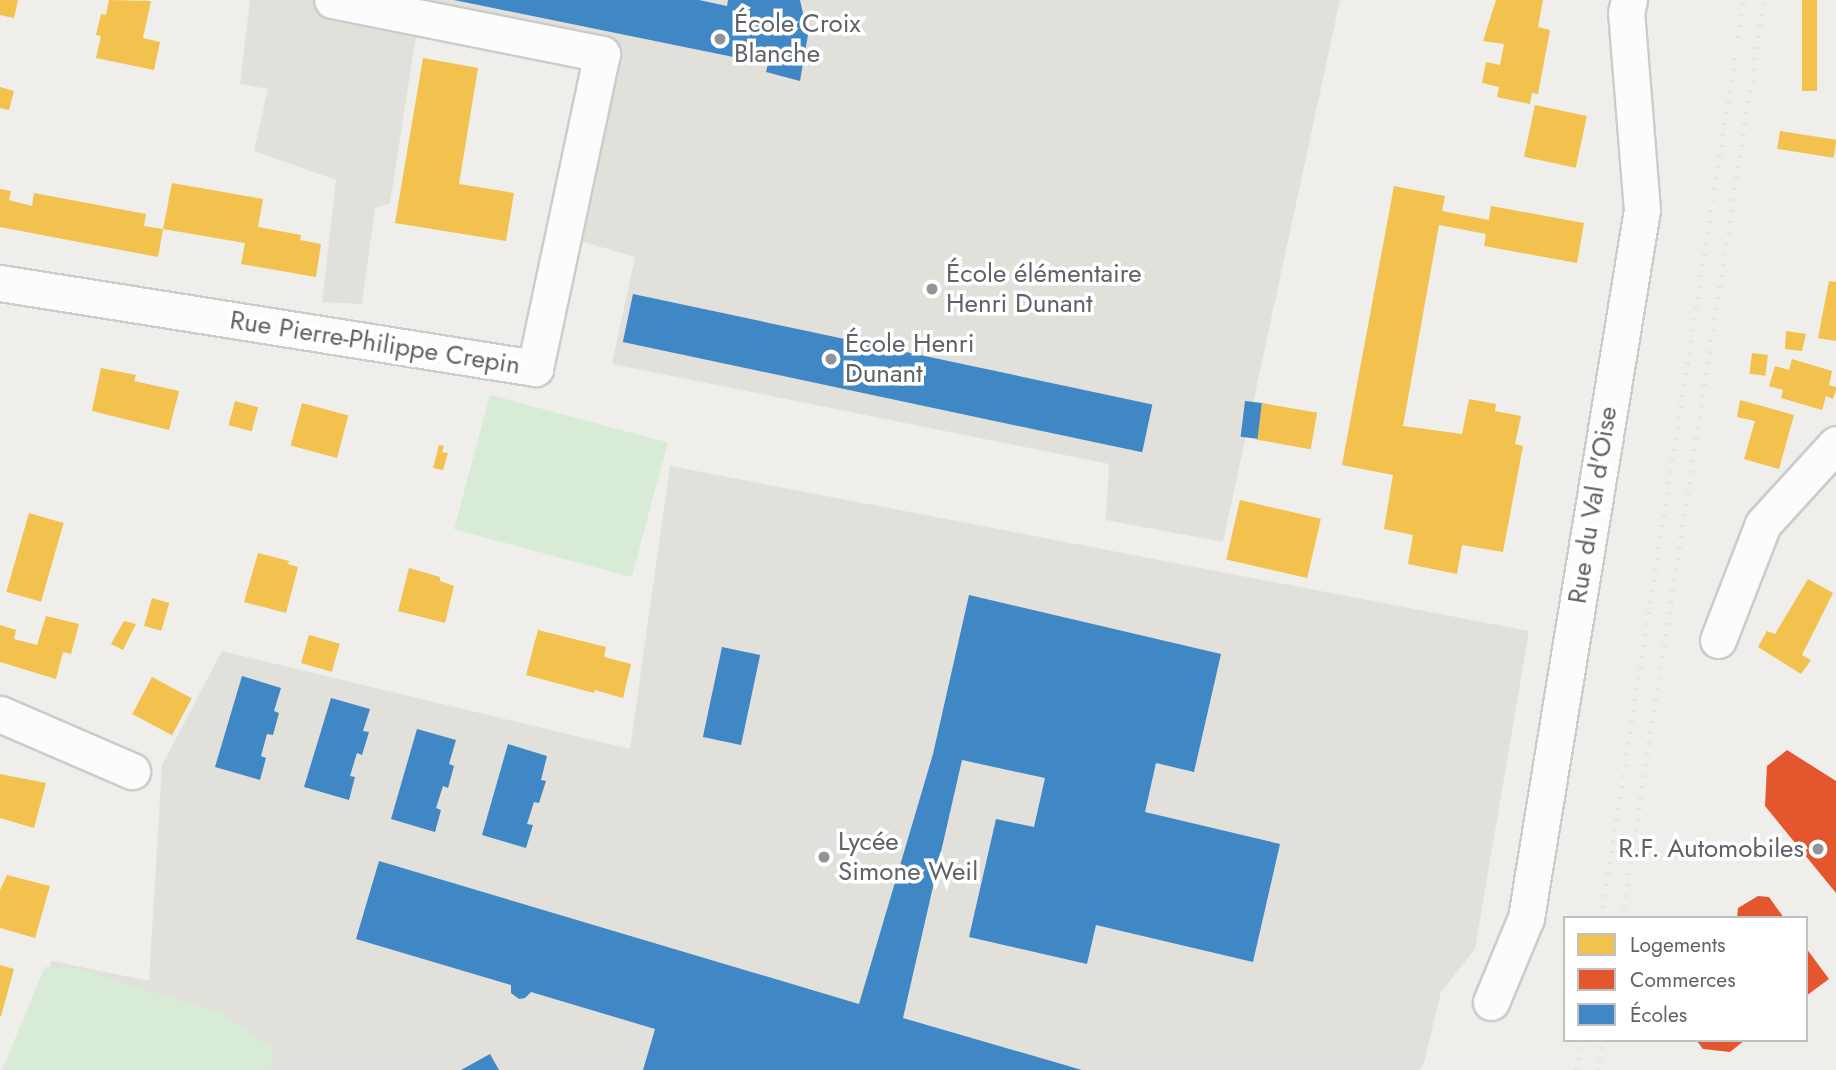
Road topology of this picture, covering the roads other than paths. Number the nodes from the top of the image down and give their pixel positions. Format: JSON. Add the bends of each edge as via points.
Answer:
{"nodes":[{"id":1,"x":332,"y":0,"type":"edge"},
{"id":2,"x":1629,"y":0,"type":"edge"},
{"id":3,"x":0,"y":283,"type":"edge"},
{"id":4,"x":1836,"y":444,"type":"edge"},
{"id":5,"x":1718,"y":639,"type":"dead end"},
{"id":6,"x":0,"y":714,"type":"edge"},
{"id":7,"x":132,"y":771,"type":"dead end"},
{"id":8,"x":1491,"y":1002,"type":"dead end"}],
"edges":[{"from":1,"to":3,"type":"street","name":"Rue Pierre-Philippe Crepin","via":[[602,54],[535,368]]},
{"from":2,"to":8,"type":"street","name":"Rue du Val d'Oise","via":[[1626,13],[1642,210],[1526,918]]},
{"from":4,"to":5,"type":"street","via":[[1763,524]]},
{"from":6,"to":7,"type":"street"}]}
